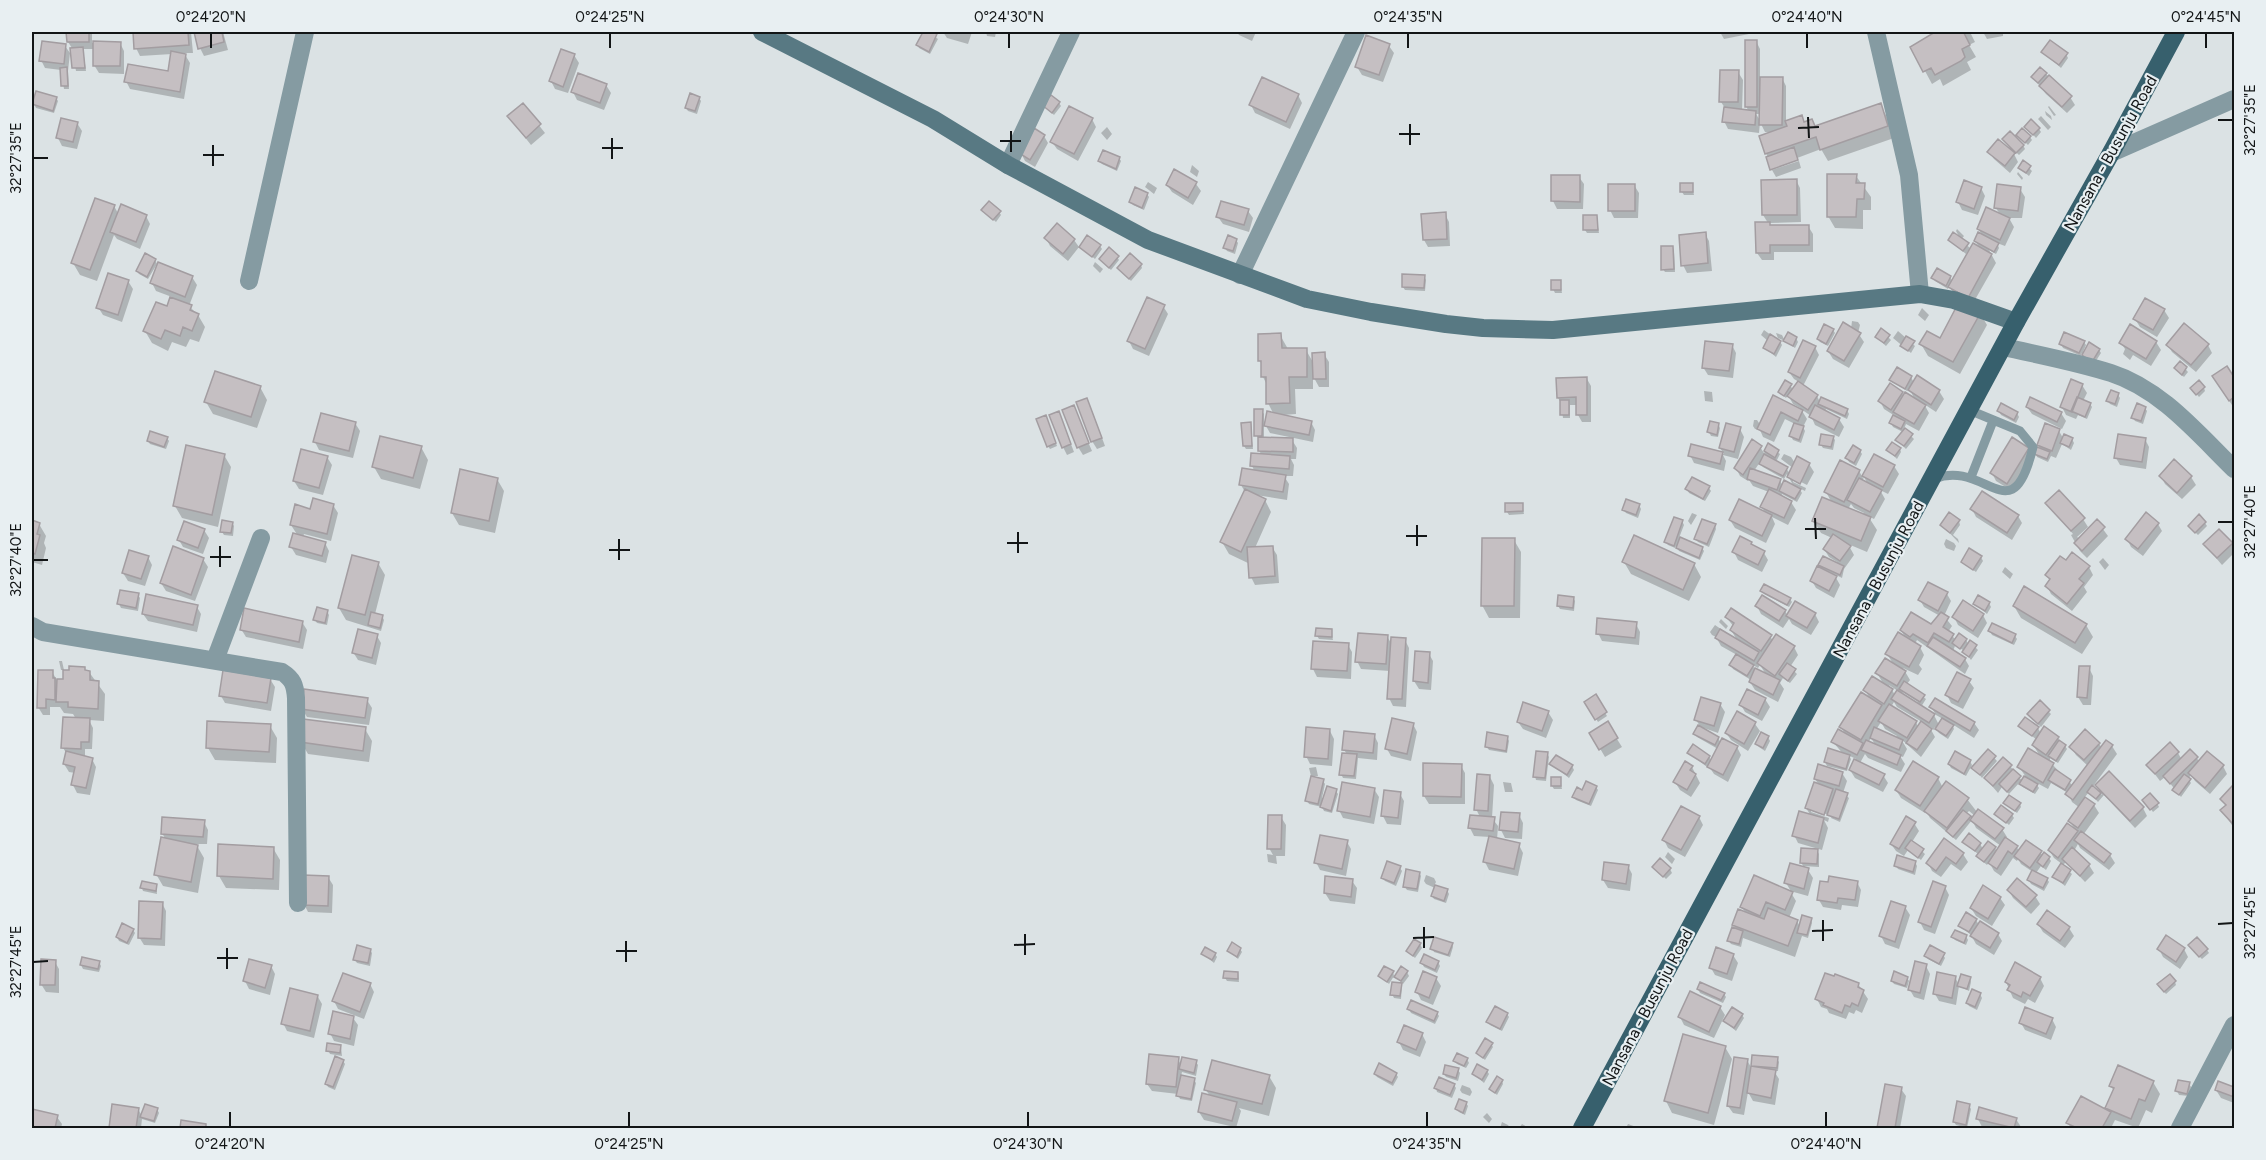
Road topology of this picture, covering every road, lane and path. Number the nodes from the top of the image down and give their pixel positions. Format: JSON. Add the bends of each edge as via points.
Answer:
{"nodes":[{"id":1,"x":304,"y":32,"type":"edge"},
{"id":2,"x":762,"y":32,"type":"edge"},
{"id":3,"x":1071,"y":32,"type":"edge"},
{"id":4,"x":1356,"y":32,"type":"edge"},
{"id":5,"x":1876,"y":32,"type":"edge"},
{"id":6,"x":2176,"y":32,"type":"edge"},
{"id":7,"x":2235,"y":99,"type":"edge"},
{"id":8,"x":2111,"y":153,"type":"junction"},
{"id":9,"x":1008,"y":165,"type":"junction"},
{"id":10,"x":1240,"y":275,"type":"junction"},
{"id":11,"x":249,"y":281,"type":"dead end"},
{"id":12,"x":1920,"y":294,"type":"junction"},
{"id":13,"x":2016,"y":322,"type":"junction"},
{"id":14,"x":2004,"y":346,"type":"junction"},
{"id":15,"x":1969,"y":410,"type":"junction"},
{"id":16,"x":1993,"y":421,"type":"junction"},
{"id":17,"x":2235,"y":470,"type":"edge"},
{"id":18,"x":1971,"y":477,"type":"junction"},
{"id":19,"x":1932,"y":479,"type":"junction"},
{"id":20,"x":261,"y":538,"type":"dead end"},
{"id":21,"x":32,"y":626,"type":"edge"},
{"id":22,"x":215,"y":660,"type":"junction"},
{"id":23,"x":298,"y":903,"type":"dead end"},
{"id":24,"x":2235,"y":1025,"type":"edge"},
{"id":25,"x":1582,"y":1128,"type":"edge"},
{"id":26,"x":2180,"y":1128,"type":"edge"}],
"edges":[{"from":1,"to":11,"type":"street"},
{"from":2,"to":9,"type":"street","via":[[933,119]]},
{"from":3,"to":9,"type":"street"},
{"from":4,"to":10,"type":"street"},
{"from":5,"to":12,"type":"street","via":[[1909,175]]},
{"from":6,"to":8,"type":"main road","name":"Nansana - Busunju Road"},
{"from":7,"to":8,"type":"street"},
{"from":8,"to":13,"type":"main road","name":"Nansana - Busunju Road"},
{"from":9,"to":10,"type":"street","via":[[1148,240]]},
{"from":10,"to":12,"type":"street","via":[[1307,299],[1371,312],[1483,328],[1553,330]]},
{"from":12,"to":13,"type":"street","via":[[1954,300]]},
{"from":13,"to":14,"type":"main road","name":"Nansana - Busunju Road"},
{"from":14,"to":15,"type":"main road","name":"Nansana - Busunju Road"},
{"from":14,"to":17,"type":"street","via":[[2113,374],[2140,387],[2176,412]]},
{"from":15,"to":16,"type":"lane"},
{"from":15,"to":19,"type":"main road","name":"Nansana - Busunju Road"},
{"from":16,"to":18,"type":"lane"},
{"from":16,"to":18,"type":"lane","via":[[2020,431],[2033,447],[2020,485],[2007,492]]},
{"from":18,"to":19,"type":"lane","via":[[1950,475]]},
{"from":19,"to":25,"type":"main road","name":"Nansana - Busunju Road"},
{"from":20,"to":22,"type":"street"},
{"from":21,"to":22,"type":"street","via":[[43,632]]},
{"from":22,"to":23,"type":"street","via":[[282,672],[295,686]]},
{"from":24,"to":26,"type":"street"}]}
